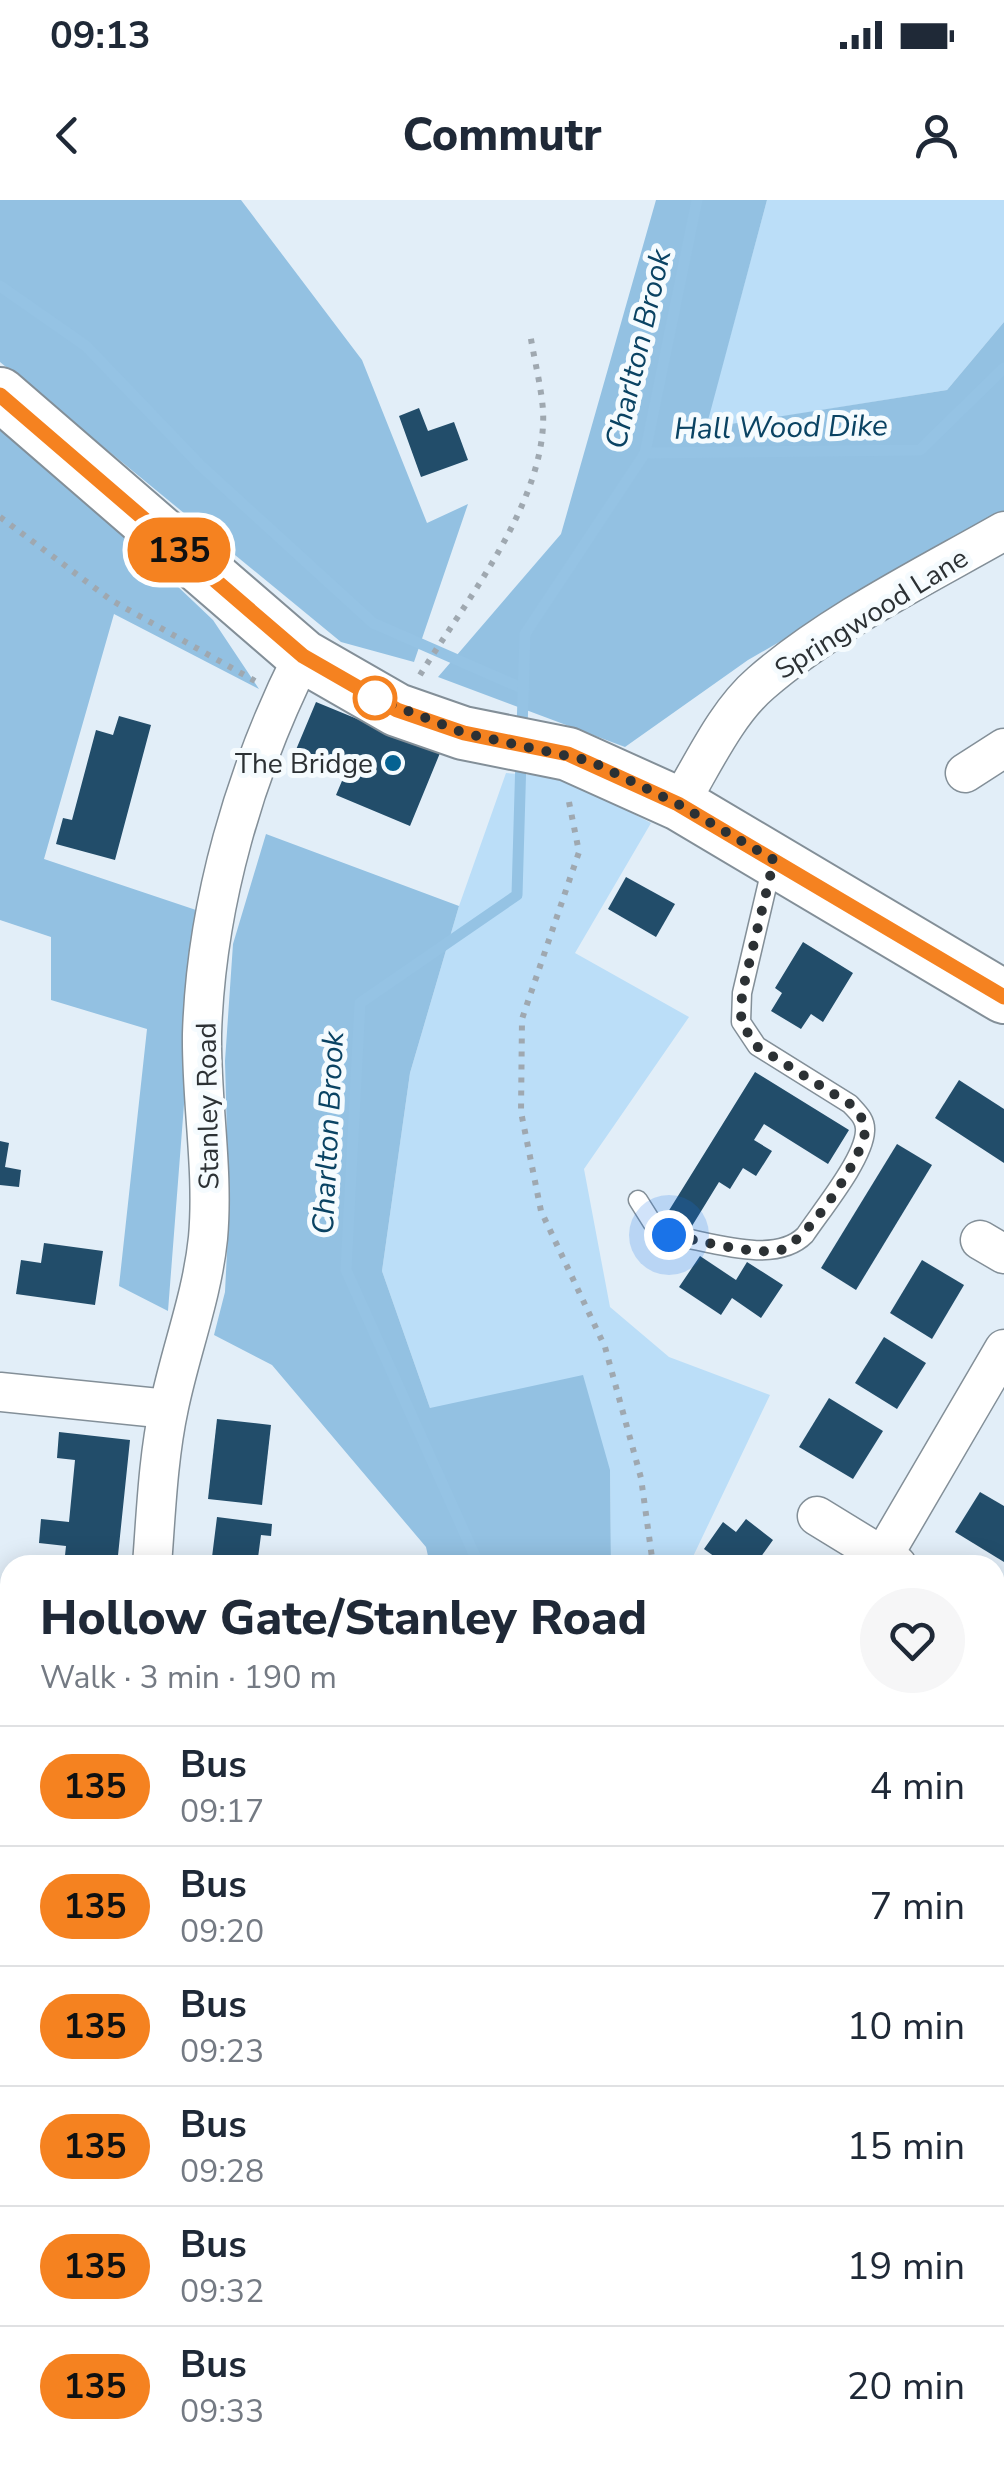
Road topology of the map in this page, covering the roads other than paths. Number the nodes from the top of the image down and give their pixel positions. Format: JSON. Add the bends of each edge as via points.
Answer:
{"nodes":[{"id":1,"x":0,"y":394,"type":"edge"},
{"id":2,"x":1004,"y":531,"type":"edge"},
{"id":3,"x":293,"y":676,"type":"junction"},
{"id":4,"x":1004,"y":748,"type":"edge"},
{"id":5,"x":966,"y":773,"type":"dead end"},
{"id":6,"x":678,"y":804,"type":"junction"},
{"id":7,"x":774,"y":860,"type":"junction"},
{"id":8,"x":1004,"y":996,"type":"edge"},
{"id":9,"x":638,"y":1200,"type":"dead end"},
{"id":10,"x":1004,"y":1349,"type":"edge"},
{"id":11,"x":0,"y":1392,"type":"edge"},
{"id":12,"x":168,"y":1409,"type":"junction"},
{"id":13,"x":817,"y":1516,"type":"dead end"},
{"id":14,"x":153,"y":1555,"type":"edge"},
{"id":15,"x":880,"y":1555,"type":"edge"},
{"id":16,"x":893,"y":1555,"type":"edge"}],
"edges":[{"from":1,"to":3,"type":"street"},
{"from":2,"to":6,"type":"street","name":"Springwood Lane","via":[[857,616],[760,683]]},
{"from":3,"to":6,"type":"street","via":[[464,733],[579,758]]},
{"from":3,"to":12,"type":"street","name":"Stanley Road","via":[[240,811],[219,895],[202,1032],[210,1217],[203,1284]]},
{"from":4,"to":5,"type":"street"},
{"from":6,"to":7,"type":"street"},
{"from":7,"to":8,"type":"street"},
{"from":7,"to":9,"type":"lane","via":[[741,1022],[756,1046],[862,1117],[859,1152],[805,1235],[776,1251],[669,1235],[655,1227]]},
{"from":10,"to":16,"type":"street"},
{"from":11,"to":12,"type":"street"},
{"from":12,"to":14,"type":"street","name":"Stanley Road"},
{"from":13,"to":15,"type":"street"}]}
